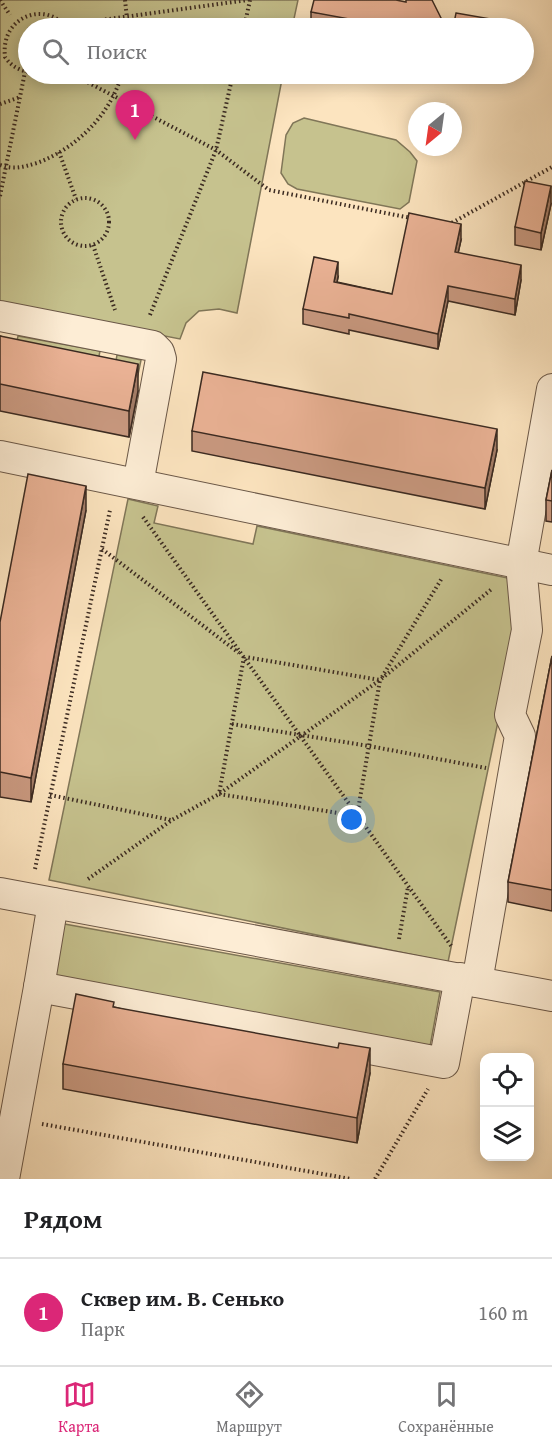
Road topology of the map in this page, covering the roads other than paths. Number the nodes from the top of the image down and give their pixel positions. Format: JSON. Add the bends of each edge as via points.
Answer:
{"nodes":[{"id":1,"x":0,"y":316,"type":"edge"},
{"id":2,"x":552,"y":389,"type":"edge"},
{"id":3,"x":0,"y":456,"type":"edge"},
{"id":4,"x":127,"y":482,"type":"junction"},
{"id":5,"x":521,"y":564,"type":"junction"},
{"id":6,"x":552,"y":570,"type":"edge"},
{"id":7,"x":0,"y":893,"type":"edge"},
{"id":8,"x":41,"y":901,"type":"junction"},
{"id":9,"x":469,"y":980,"type":"junction"},
{"id":10,"x":39,"y":987,"type":"junction"},
{"id":11,"x":552,"y":996,"type":"edge"},
{"id":12,"x":4,"y":1179,"type":"edge"}],
"edges":[{"from":1,"to":4,"type":"lane","via":[[153,346],[159,352],[161,359]]},
{"from":2,"to":5,"type":"lane"},
{"from":3,"to":4,"type":"lane"},
{"from":4,"to":5,"type":"lane"},
{"from":5,"to":6,"type":"lane"},
{"from":5,"to":9,"type":"lane","via":[[527,630],[510,715],[520,736]]},
{"from":7,"to":8,"type":"lane"},
{"from":8,"to":9,"type":"lane"},
{"from":8,"to":10,"type":"lane"},
{"from":9,"to":10,"type":"lane","via":[[444,1063]]},
{"from":9,"to":11,"type":"lane"},
{"from":10,"to":12,"type":"lane"}]}
